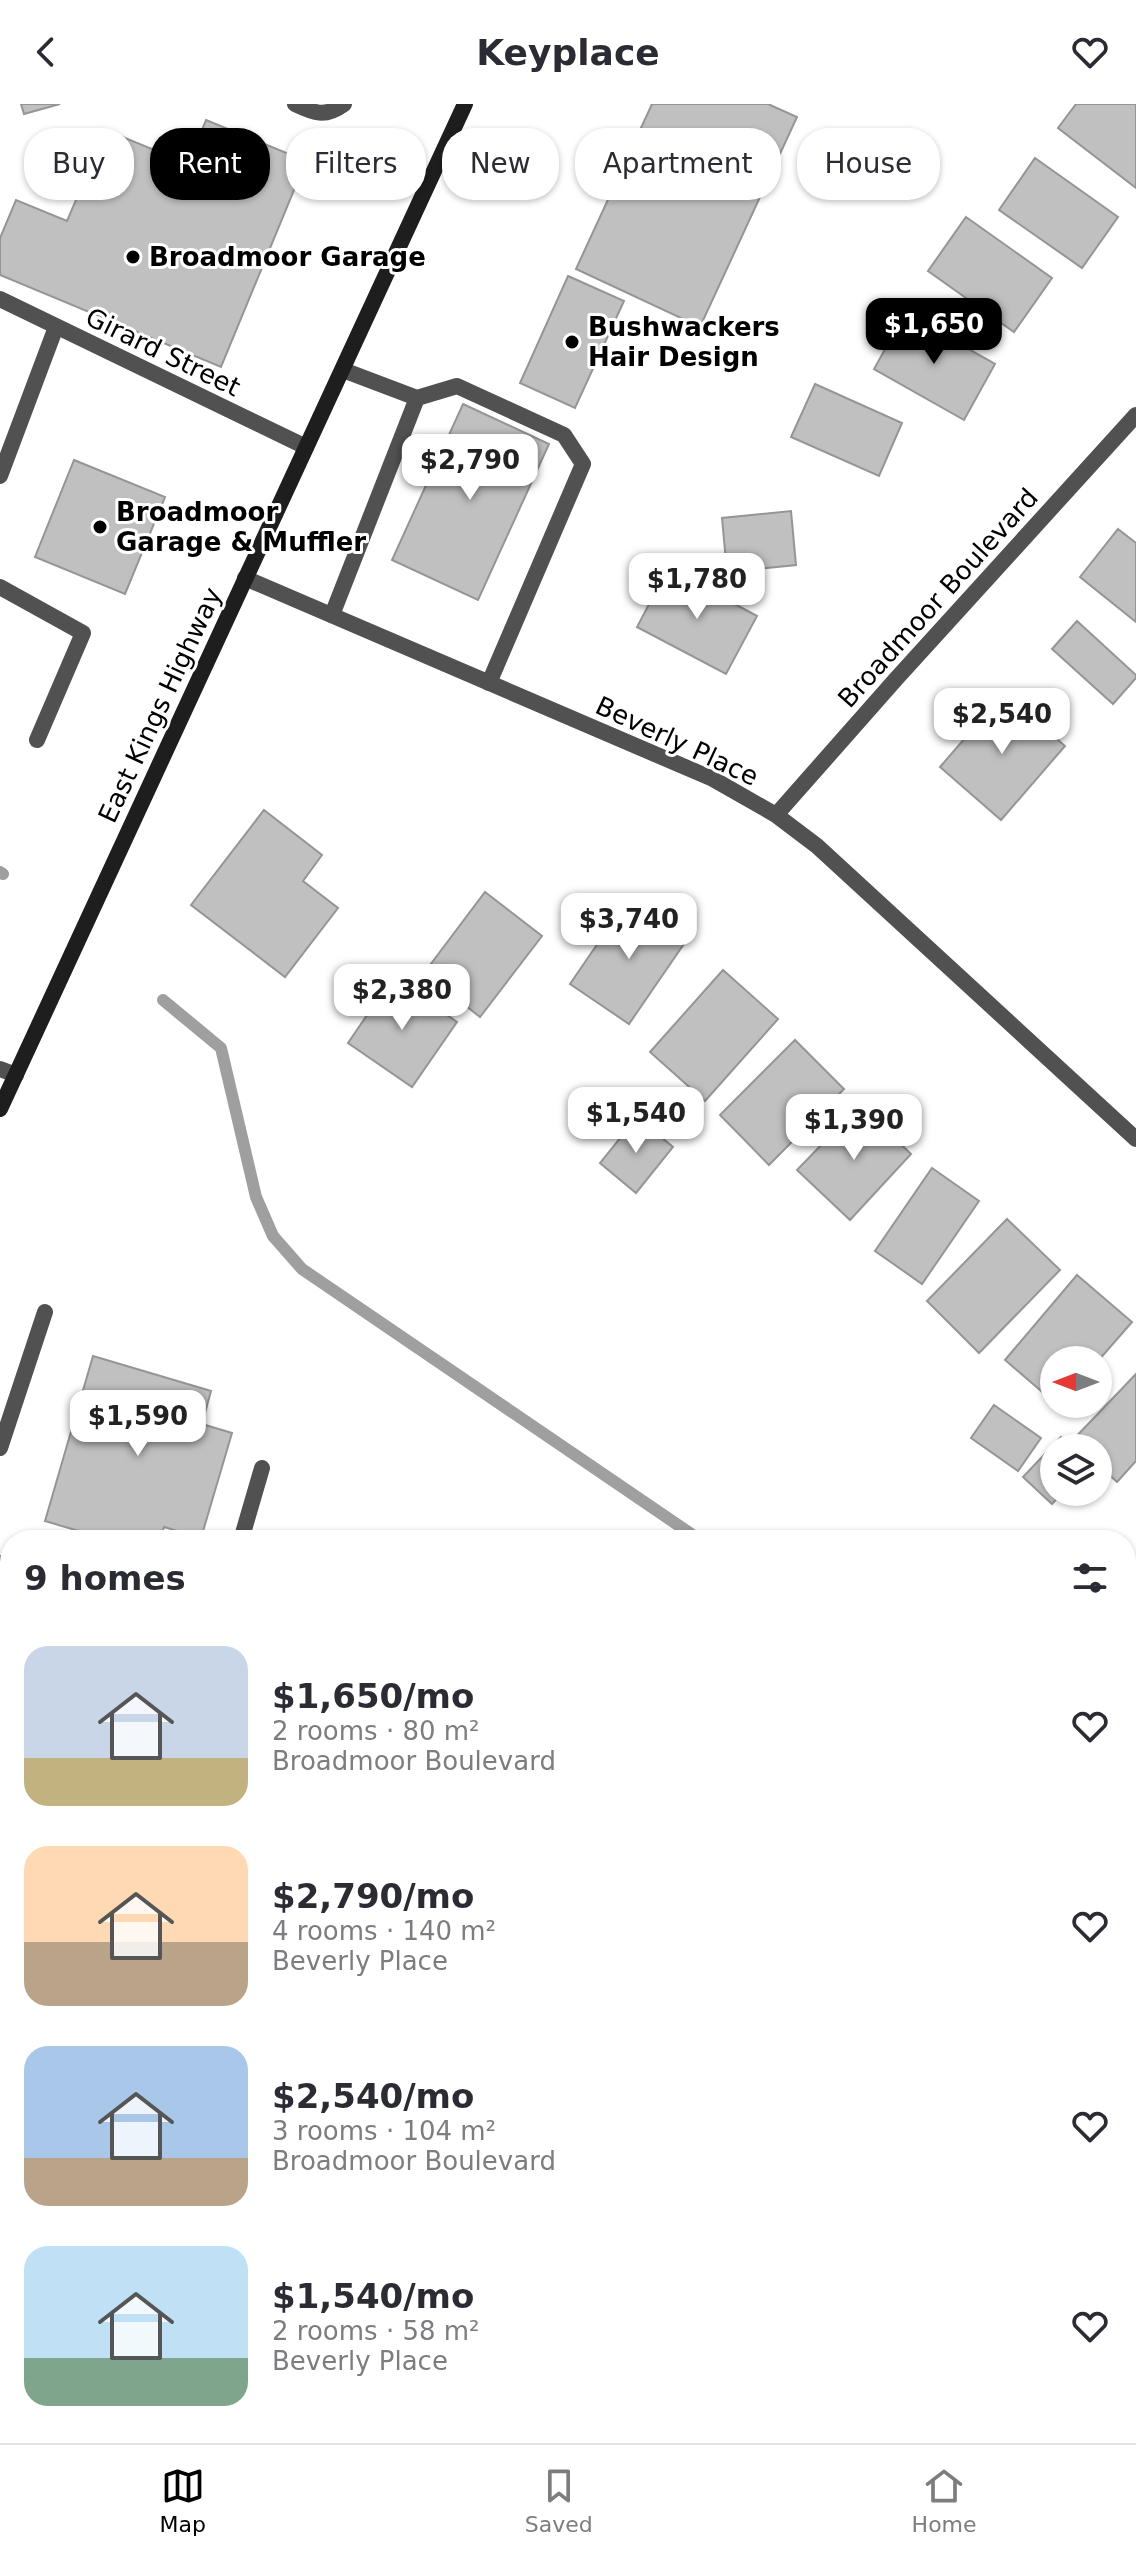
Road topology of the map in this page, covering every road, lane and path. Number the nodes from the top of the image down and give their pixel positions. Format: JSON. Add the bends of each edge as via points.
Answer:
{"nodes":[{"id":1,"x":295,"y":104,"type":"edge"},
{"id":2,"x":344,"y":104,"type":"edge"},
{"id":3,"x":465,"y":104,"type":"edge"},
{"id":4,"x":0,"y":299,"type":"edge"},
{"id":5,"x":56,"y":327,"type":"junction"},
{"id":6,"x":343,"y":370,"type":"junction"},
{"id":7,"x":417,"y":398,"type":"junction"},
{"id":8,"x":1136,"y":415,"type":"edge"},
{"id":9,"x":306,"y":447,"type":"junction"},
{"id":10,"x":0,"y":476,"type":"edge"},
{"id":11,"x":245,"y":578,"type":"junction"},
{"id":12,"x":0,"y":587,"type":"edge"},
{"id":13,"x":332,"y":615,"type":"junction"},
{"id":14,"x":489,"y":683,"type":"junction"},
{"id":15,"x":37,"y":740,"type":"dead end"},
{"id":16,"x":776,"y":815,"type":"junction"},
{"id":17,"x":8,"y":1072,"type":"edge"},
{"id":18,"x":0,"y":1109,"type":"edge"},
{"id":19,"x":1136,"y":1139,"type":"edge"},
{"id":20,"x":45,"y":1312,"type":"dead end"},
{"id":21,"x":0,"y":1448,"type":"edge"},
{"id":22,"x":262,"y":1468,"type":"dead end"},
{"id":23,"x":244,"y":1530,"type":"edge"}],
"edges":[{"from":1,"to":2,"type":"street","via":[[316,113]]},
{"from":3,"to":6,"type":"main road","name":"East Kings Highway"},
{"from":4,"to":5,"type":"street","name":"Girard Street"},
{"from":5,"to":9,"type":"street","name":"Girard Street"},
{"from":5,"to":10,"type":"street"},
{"from":6,"to":7,"type":"street"},
{"from":6,"to":9,"type":"main road","name":"East Kings Highway"},
{"from":7,"to":13,"type":"street"},
{"from":7,"to":14,"type":"street","via":[[457,386],[564,435],[583,464]]},
{"from":8,"to":16,"type":"street","name":"Broadmoor Boulevard"},
{"from":9,"to":11,"type":"main road","name":"East Kings Highway"},
{"from":11,"to":13,"type":"street","name":"Beverly Place"},
{"from":11,"to":17,"type":"main road","name":"East Kings Highway"},
{"from":12,"to":15,"type":"street","via":[[83,633]]},
{"from":13,"to":14,"type":"street","name":"Beverly Place"},
{"from":14,"to":16,"type":"street","name":"Beverly Place","via":[[713,779]]},
{"from":16,"to":19,"type":"street","name":"Beverly Place","via":[[817,846]]},
{"from":17,"to":18,"type":"main road","name":"East Kings Highway"},
{"from":20,"to":21,"type":"street"},
{"from":22,"to":23,"type":"street"}]}
